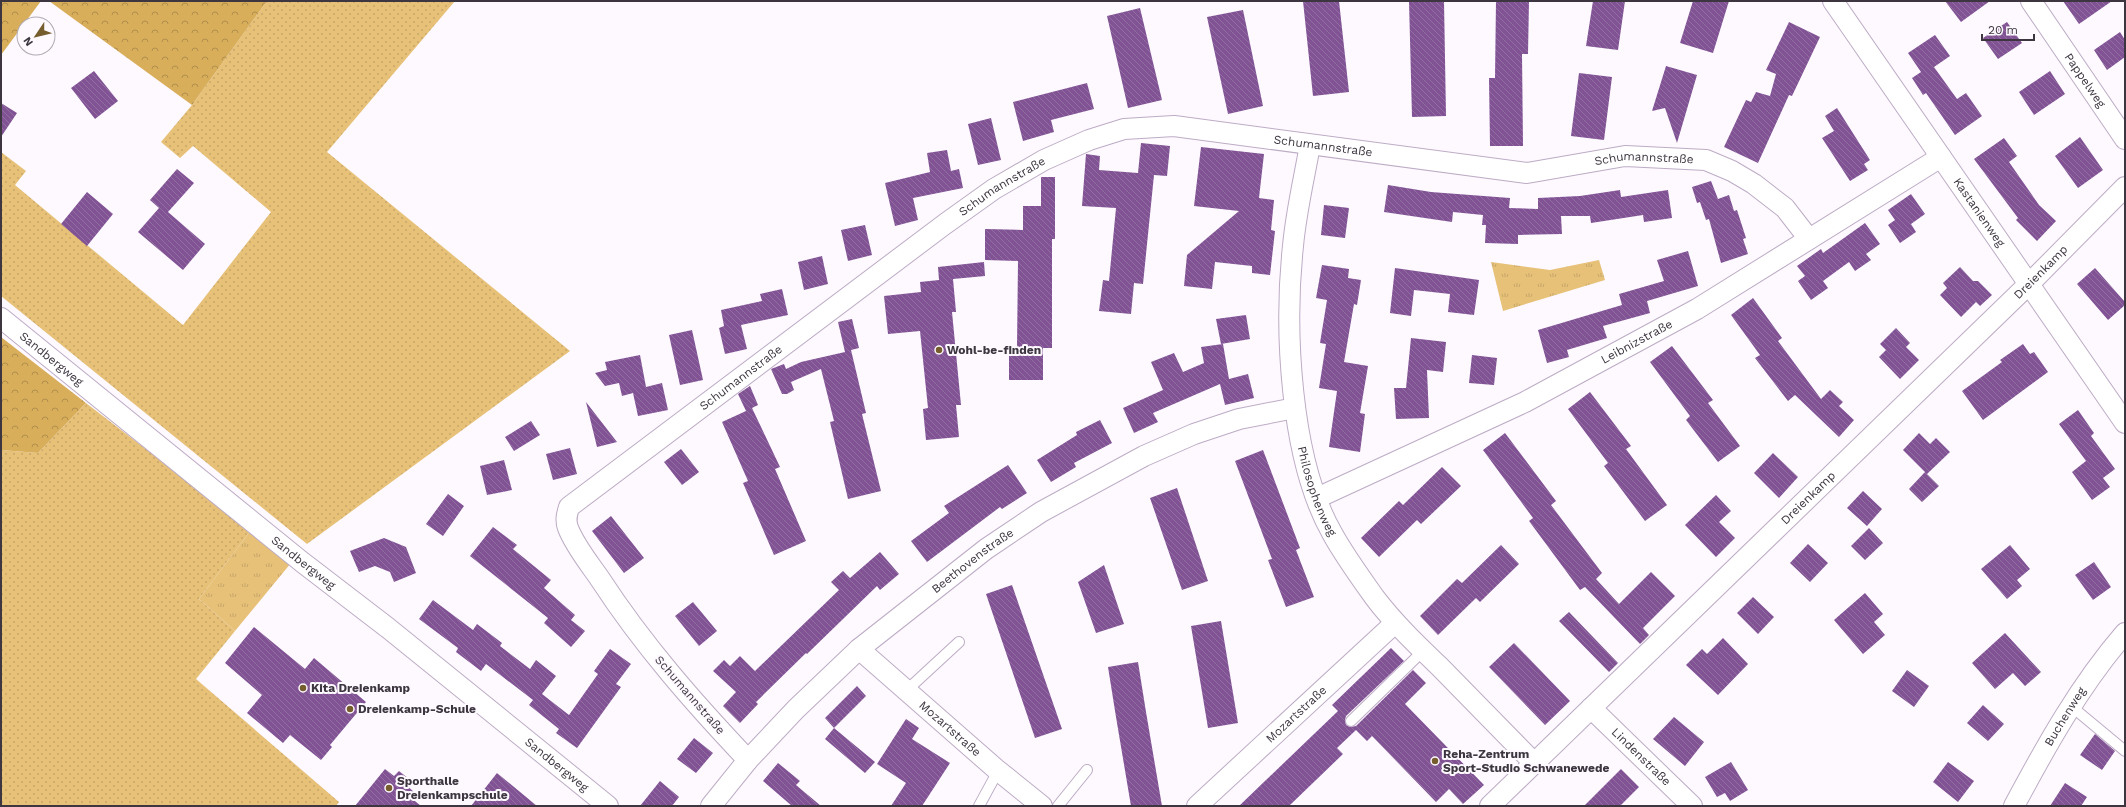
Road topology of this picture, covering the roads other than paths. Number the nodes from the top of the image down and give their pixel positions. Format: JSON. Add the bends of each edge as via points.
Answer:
{"nodes":[{"id":1,"x":1834,"y":1,"type":"edge"},
{"id":2,"x":2032,"y":1,"type":"edge"},
{"id":3,"x":2125,"y":139,"type":"edge"},
{"id":4,"x":1310,"y":145,"type":"junction"},
{"id":5,"x":1941,"y":157,"type":"junction"},
{"id":6,"x":2125,"y":187,"type":"edge"},
{"id":7,"x":1810,"y":239,"type":"junction"},
{"id":8,"x":2030,"y":283,"type":"junction"},
{"id":9,"x":1,"y":318,"type":"edge"},
{"id":10,"x":1295,"y":408,"type":"junction"},
{"id":11,"x":2123,"y":415,"type":"edge"},
{"id":12,"x":1317,"y":498,"type":"junction"},
{"id":13,"x":1395,"y":623,"type":"junction"},
{"id":14,"x":2125,"y":633,"type":"edge"},
{"id":15,"x":959,"y":642,"type":"dead end"},
{"id":16,"x":860,"y":649,"type":"junction"},
{"id":17,"x":1423,"y":651,"type":"junction"},
{"id":18,"x":907,"y":690,"type":"junction"},
{"id":19,"x":2071,"y":706,"type":"junction"},
{"id":20,"x":1591,"y":708,"type":"junction"},
{"id":21,"x":1352,"y":721,"type":"dead end"},
{"id":22,"x":2125,"y":751,"type":"edge"},
{"id":23,"x":748,"y":760,"type":"junction"},
{"id":24,"x":1534,"y":763,"type":"junction"},
{"id":25,"x":1087,"y":770,"type":"dead end"},
{"id":26,"x":998,"y":772,"type":"junction"},
{"id":27,"x":608,"y":806,"type":"edge"},
{"id":28,"x":711,"y":806,"type":"edge"},
{"id":29,"x":979,"y":806,"type":"edge"},
{"id":30,"x":1042,"y":806,"type":"edge"},
{"id":31,"x":1058,"y":806,"type":"edge"},
{"id":32,"x":1198,"y":806,"type":"edge"},
{"id":33,"x":1490,"y":806,"type":"edge"},
{"id":34,"x":1692,"y":806,"type":"edge"},
{"id":35,"x":2014,"y":806,"type":"edge"}],
"edges":[{"from":1,"to":5,"type":"street","name":"Kastanienweg"},
{"from":2,"to":3,"type":"street","name":"Pappelweg"},
{"from":4,"to":7,"type":"street","name":"Schumannstraße","via":[[1527,173],[1625,156],[1706,160],[1754,184],[1785,208]]},
{"from":4,"to":10,"type":"street","name":"Philosophenweg","via":[[1293,244],[1289,291]]},
{"from":4,"to":23,"type":"street","name":"Schumannstraße","via":[[1174,126],[1124,129],[1089,140],[1044,160],[994,189],[945,224],[569,507],[566,516],[568,527],[626,616],[689,697]]},
{"from":5,"to":7,"type":"street","name":"Leibnizstraße"},
{"from":5,"to":8,"type":"street","name":"Kastanienweg"},
{"from":6,"to":8,"type":"street","name":"Dreienkamp"},
{"from":7,"to":12,"type":"street","name":"Leibnizstraße","via":[[1697,309],[1525,402]]},
{"from":8,"to":11,"type":"street","name":"Kastanienweg"},
{"from":8,"to":20,"type":"street","name":"Dreienkamp"},
{"from":9,"to":27,"type":"street","name":"Sandbergweg"},
{"from":10,"to":12,"type":"street","name":"Philosophenweg"},
{"from":10,"to":16,"type":"street","name":"Beethovenstraße","via":[[1239,419],[1194,434],[1124,466],[1041,512],[986,549]]},
{"from":12,"to":13,"type":"street","name":"Philosophenweg","via":[[1331,532]]},
{"from":13,"to":17,"type":"street","name":"Philosophenweg"},
{"from":13,"to":32,"type":"street","name":"Mozartstraße"},
{"from":14,"to":19,"type":"street","name":"Buchenweg"},
{"from":15,"to":18,"type":"lane"},
{"from":16,"to":18,"type":"street","name":"Mozartstraße"},
{"from":16,"to":23,"type":"street","name":"Beethovenstraße","via":[[796,709]]},
{"from":17,"to":21,"type":"lane"},
{"from":17,"to":24,"type":"street","name":"Philosophenweg"},
{"from":18,"to":26,"type":"street","name":"Mozartstraße"},
{"from":19,"to":22,"type":"lane"},
{"from":19,"to":35,"type":"street","name":"Buchenweg"},
{"from":20,"to":24,"type":"street","name":"Dreienkamp"},
{"from":20,"to":34,"type":"street","name":"Lindenstraße"},
{"from":23,"to":28,"type":"street","name":"Beethovenstraße"},
{"from":24,"to":33,"type":"street","name":"Dreienkamp"},
{"from":25,"to":31,"type":"lane"},
{"from":26,"to":29,"type":"lane"},
{"from":26,"to":30,"type":"street","name":"Mozartstraße"}]}
